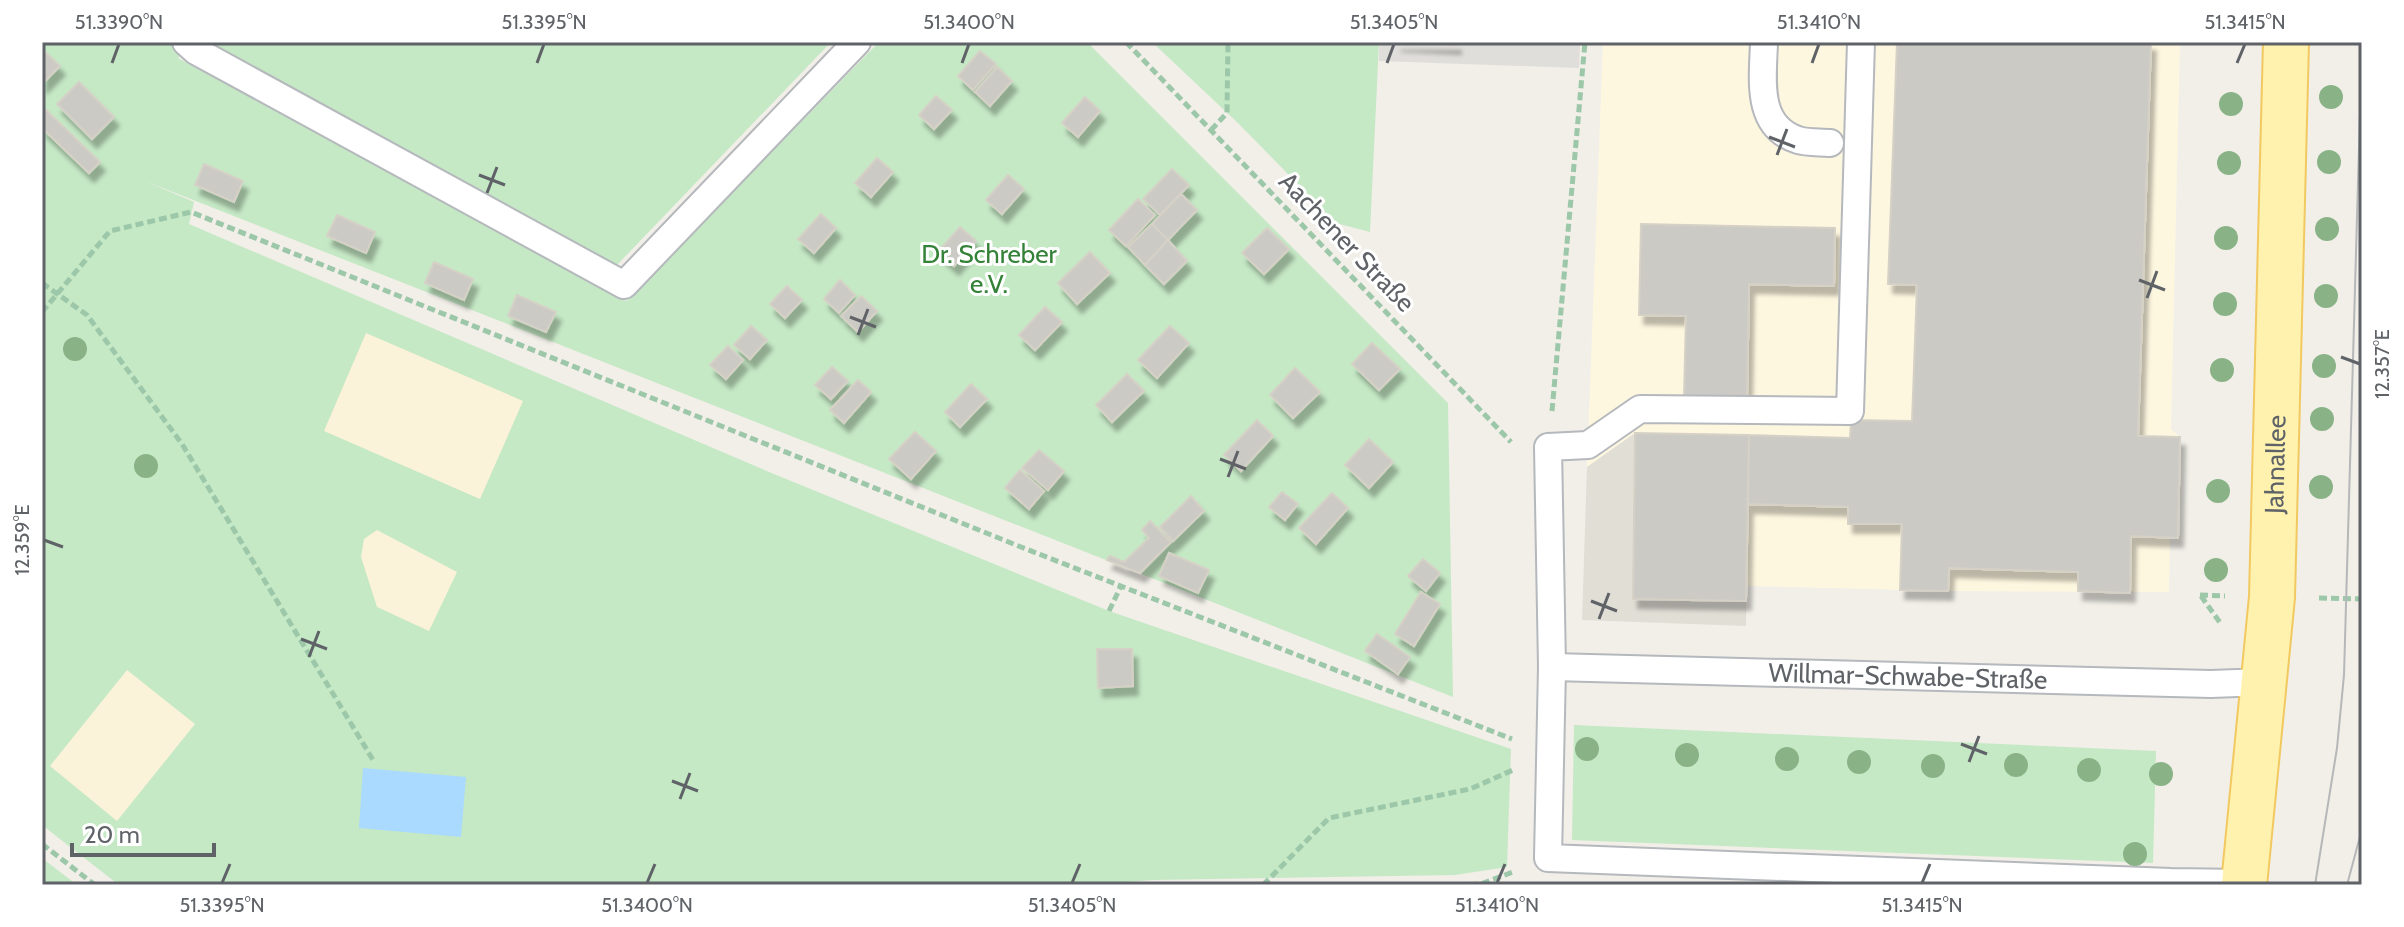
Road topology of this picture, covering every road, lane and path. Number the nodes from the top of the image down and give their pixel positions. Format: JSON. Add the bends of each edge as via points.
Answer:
{"nodes":[{"id":1,"x":186,"y":42,"type":"edge"},
{"id":2,"x":857,"y":42,"type":"edge"},
{"id":3,"x":1126,"y":42,"type":"edge"},
{"id":4,"x":1228,"y":42,"type":"edge"},
{"id":5,"x":1585,"y":42,"type":"edge"},
{"id":6,"x":1764,"y":42,"type":"edge"},
{"id":7,"x":1861,"y":42,"type":"edge"},
{"id":8,"x":2286,"y":42,"type":"edge"},
{"id":9,"x":1211,"y":130,"type":"junction"},
{"id":10,"x":1830,"y":143,"type":"dead end"},
{"id":11,"x":42,"y":283,"type":"edge"},
{"id":12,"x":57,"y":294,"type":"junction"},
{"id":13,"x":42,"y":312,"type":"edge"},
{"id":14,"x":1548,"y":447,"type":"junction"},
{"id":15,"x":1121,"y":586,"type":"junction"},
{"id":16,"x":2306,"y":598,"type":"dead end"},
{"id":17,"x":2362,"y":599,"type":"edge"},
{"id":18,"x":1109,"y":611,"type":"dead end"},
{"id":19,"x":1552,"y":667,"type":"junction"},
{"id":20,"x":2264,"y":682,"type":"junction"},
{"id":21,"x":1550,"y":754,"type":"junction"},
{"id":22,"x":373,"y":760,"type":"dead end"},
{"id":23,"x":42,"y":844,"type":"edge"},
{"id":24,"x":1548,"y":858,"type":"junction"},
{"id":25,"x":1483,"y":884,"type":"edge"},
{"id":26,"x":2244,"y":884,"type":"edge"},
{"id":27,"x":95,"y":885,"type":"edge"},
{"id":28,"x":1263,"y":885,"type":"edge"},
{"id":29,"x":1458,"y":885,"type":"edge"}],
"edges":[{"from":1,"to":2,"type":"lane","via":[[624,285]]},
{"from":3,"to":9,"type":"path","name":"Aachener Straße"},
{"from":4,"to":9,"type":"path","via":[[1227,113]]},
{"from":5,"to":14,"type":"path"},
{"from":6,"to":10,"type":"lane","via":[[1766,112],[1780,132],[1801,141]]},
{"from":7,"to":14,"type":"lane","via":[[1850,411],[1640,409],[1588,445]]},
{"from":8,"to":20,"type":"main road","name":"Jahnallee","via":[[2273,570]]},
{"from":9,"to":14,"type":"path","name":"Aachener Straße","via":[[1513,444]]},
{"from":11,"to":12,"type":"path"},
{"from":12,"to":13,"type":"path"},
{"from":12,"to":15,"type":"path","via":[[110,231],[191,212]]},
{"from":12,"to":22,"type":"path","via":[[87,315],[182,444]]},
{"from":14,"to":19,"type":"lane"},
{"from":15,"to":18,"type":"path"},
{"from":15,"to":21,"type":"path"},
{"from":16,"to":17,"type":"path"},
{"from":19,"to":20,"type":"lane","name":"Willmar-Schwabe-Straße"},
{"from":19,"to":21,"type":"lane"},
{"from":20,"to":26,"type":"main road","name":"Jahnallee"},
{"from":21,"to":24,"type":"lane"},
{"from":21,"to":28,"type":"path","via":[[1470,789],[1329,818]]},
{"from":23,"to":27,"type":"path"},
{"from":24,"to":25,"type":"path"},
{"from":24,"to":26,"type":"lane"},
{"from":25,"to":29,"type":"path"}]}
